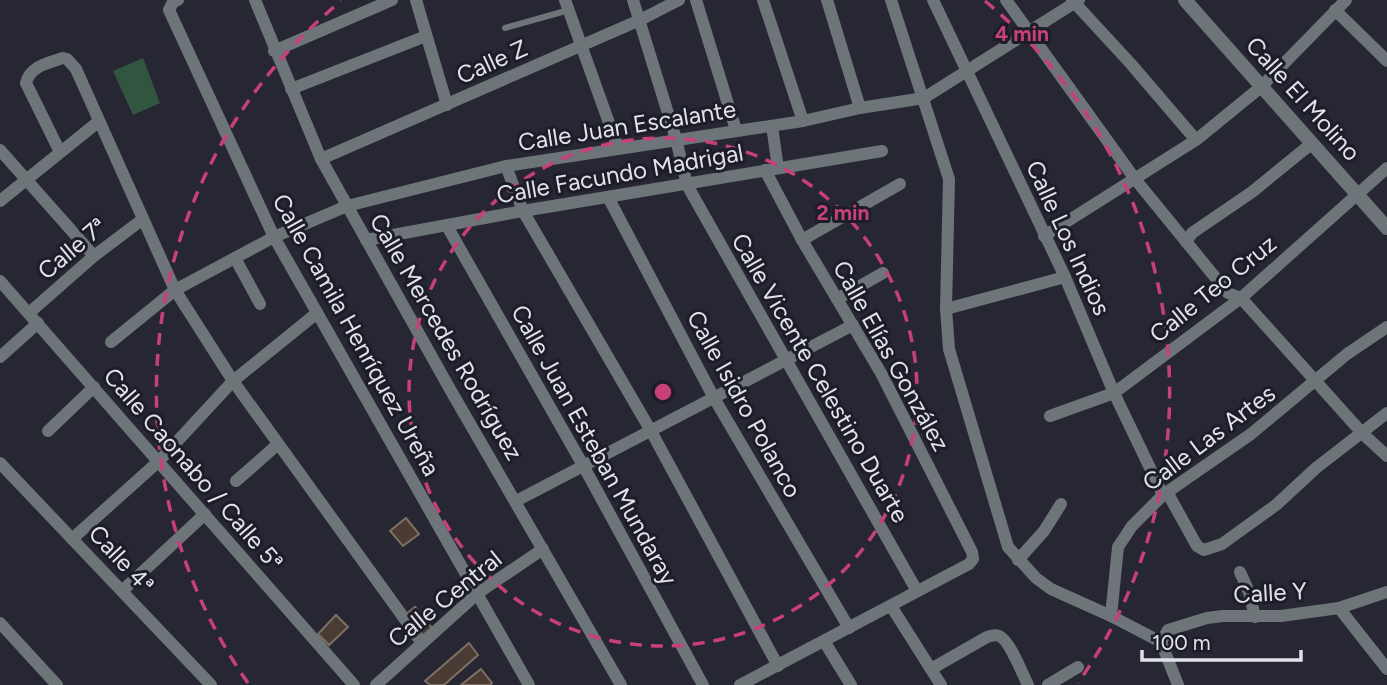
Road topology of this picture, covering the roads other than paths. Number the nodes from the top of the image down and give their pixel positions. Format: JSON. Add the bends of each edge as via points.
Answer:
{"nodes":[{"id":1,"x":178,"y":0,"type":"edge"},
{"id":2,"x":255,"y":0,"type":"edge"},
{"id":3,"x":392,"y":0,"type":"edge"},
{"id":4,"x":416,"y":0,"type":"edge"},
{"id":5,"x":633,"y":0,"type":"edge"},
{"id":6,"x":679,"y":0,"type":"edge"},
{"id":7,"x":696,"y":0,"type":"edge"},
{"id":8,"x":762,"y":0,"type":"edge"},
{"id":9,"x":827,"y":0,"type":"edge"},
{"id":10,"x":891,"y":0,"type":"edge"},
{"id":11,"x":933,"y":0,"type":"edge"},
{"id":12,"x":1006,"y":0,"type":"edge"},
{"id":13,"x":1346,"y":0,"type":"edge"},
{"id":14,"x":1075,"y":1,"type":"edge"},
{"id":15,"x":1189,"y":1,"type":"edge"},
{"id":16,"x":567,"y":5,"type":"edge"},
{"id":17,"x":1335,"y":10,"type":"junction"},
{"id":18,"x":640,"y":20,"type":"junction"},
{"id":19,"x":505,"y":28,"type":"dead end"},
{"id":20,"x":1028,"y":32,"type":"junction"},
{"id":21,"x":426,"y":36,"type":"junction"},
{"id":22,"x":582,"y":46,"type":"junction"},
{"id":23,"x":274,"y":51,"type":"junction"},
{"id":24,"x":1387,"y":61,"type":"edge"},
{"id":25,"x":966,"y":71,"type":"junction"},
{"id":26,"x":1261,"y":88,"type":"junction"},
{"id":27,"x":291,"y":89,"type":"junction"},
{"id":28,"x":924,"y":98,"type":"junction"},
{"id":29,"x":447,"y":105,"type":"junction"},
{"id":30,"x":860,"y":108,"type":"junction"},
{"id":31,"x":803,"y":121,"type":"junction"},
{"id":32,"x":98,"y":122,"type":"junction"},
{"id":33,"x":772,"y":126,"type":"junction"},
{"id":34,"x":736,"y":130,"type":"junction"},
{"id":35,"x":676,"y":139,"type":"junction"},
{"id":36,"x":1196,"y":141,"type":"junction"},
{"id":37,"x":1311,"y":144,"type":"junction"},
{"id":38,"x":618,"y":148,"type":"junction"},
{"id":39,"x":0,"y":150,"type":"edge"},
{"id":40,"x":882,"y":151,"type":"dead end"},
{"id":41,"x":60,"y":152,"type":"junction"},
{"id":42,"x":321,"y":159,"type":"junction"},
{"id":43,"x":506,"y":166,"type":"junction"},
{"id":44,"x":1387,"y":168,"type":"edge"},
{"id":45,"x":772,"y":169,"type":"junction"},
{"id":46,"x":25,"y":179,"type":"junction"},
{"id":47,"x":1135,"y":179,"type":"junction"},
{"id":48,"x":900,"y":184,"type":"dead end"},
{"id":49,"x":687,"y":185,"type":"junction"},
{"id":50,"x":1358,"y":195,"type":"junction"},
{"id":51,"x":608,"y":197,"type":"junction"},
{"id":52,"x":0,"y":201,"type":"edge"},
{"id":53,"x":347,"y":206,"type":"junction"},
{"id":54,"x":523,"y":211,"type":"junction"},
{"id":55,"x":143,"y":219,"type":"junction"},
{"id":56,"x":447,"y":226,"type":"junction"},
{"id":57,"x":1387,"y":228,"type":"edge"},
{"id":58,"x":1044,"y":236,"type":"junction"},
{"id":59,"x":274,"y":237,"type":"junction"},
{"id":60,"x":366,"y":240,"type":"junction"},
{"id":61,"x":802,"y":240,"type":"junction"},
{"id":62,"x":1186,"y":242,"type":"junction"},
{"id":63,"x":94,"y":256,"type":"junction"},
{"id":64,"x":235,"y":258,"type":"junction"},
{"id":65,"x":883,"y":273,"type":"dead end"},
{"id":66,"x":1065,"y":277,"type":"junction"},
{"id":67,"x":0,"y":281,"type":"edge"},
{"id":68,"x":175,"y":290,"type":"junction"},
{"id":69,"x":1241,"y":298,"type":"junction"},
{"id":70,"x":837,"y":299,"type":"junction"},
{"id":71,"x":260,"y":304,"type":"dead end"},
{"id":72,"x":946,"y":309,"type":"junction"},
{"id":73,"x":317,"y":313,"type":"junction"},
{"id":74,"x":34,"y":318,"type":"junction"},
{"id":75,"x":853,"y":326,"type":"junction"},
{"id":76,"x":1387,"y":327,"type":"edge"},
{"id":77,"x":111,"y":342,"type":"dead end"},
{"id":78,"x":0,"y":357,"type":"edge"},
{"id":79,"x":785,"y":360,"type":"junction"},
{"id":80,"x":1314,"y":381,"type":"junction"},
{"id":81,"x":233,"y":382,"type":"junction"},
{"id":82,"x":94,"y":387,"type":"junction"},
{"id":83,"x":1114,"y":393,"type":"junction"},
{"id":84,"x":714,"y":398,"type":"junction"},
{"id":85,"x":1387,"y":414,"type":"edge"},
{"id":86,"x":1050,"y":416,"type":"dead end"},
{"id":87,"x":48,"y":431,"type":"dead end"},
{"id":88,"x":651,"y":431,"type":"junction"},
{"id":89,"x":1363,"y":434,"type":"junction"},
{"id":90,"x":278,"y":444,"type":"junction"},
{"id":91,"x":1387,"y":456,"type":"edge"},
{"id":92,"x":159,"y":461,"type":"junction"},
{"id":93,"x":0,"y":463,"type":"edge"},
{"id":94,"x":584,"y":467,"type":"junction"},
{"id":95,"x":236,"y":481,"type":"dead end"},
{"id":96,"x":1165,"y":493,"type":"junction"},
{"id":97,"x":516,"y":501,"type":"junction"},
{"id":98,"x":1061,"y":503,"type":"dead end"},
{"id":99,"x":205,"y":514,"type":"junction"},
{"id":100,"x":72,"y":539,"type":"junction"},
{"id":101,"x":543,"y":549,"type":"junction"},
{"id":102,"x":1018,"y":560,"type":"junction"},
{"id":103,"x":1240,"y":572,"type":"dead end"},
{"id":104,"x":122,"y":591,"type":"junction"},
{"id":105,"x":917,"y":592,"type":"junction"},
{"id":106,"x":1387,"y":592,"type":"edge"},
{"id":107,"x":478,"y":593,"type":"junction"},
{"id":108,"x":891,"y":606,"type":"junction"},
{"id":109,"x":1339,"y":608,"type":"junction"},
{"id":110,"x":1111,"y":616,"type":"junction"},
{"id":111,"x":1255,"y":617,"type":"junction"},
{"id":112,"x":0,"y":623,"type":"edge"},
{"id":113,"x":849,"y":628,"type":"junction"},
{"id":114,"x":824,"y":641,"type":"junction"},
{"id":115,"x":1161,"y":642,"type":"junction"},
{"id":116,"x":422,"y":643,"type":"junction"},
{"id":117,"x":778,"y":666,"type":"junction"},
{"id":118,"x":1078,"y":667,"type":"dead end"},
{"id":119,"x":931,"y":669,"type":"junction"},
{"id":120,"x":1387,"y":669,"type":"edge"},
{"id":121,"x":760,"y":681,"type":"edge"},
{"id":122,"x":57,"y":685,"type":"edge"},
{"id":123,"x":211,"y":685,"type":"edge"},
{"id":124,"x":354,"y":685,"type":"edge"},
{"id":125,"x":376,"y":685,"type":"edge"},
{"id":126,"x":530,"y":685,"type":"edge"},
{"id":127,"x":621,"y":685,"type":"edge"},
{"id":128,"x":703,"y":685,"type":"edge"},
{"id":129,"x":740,"y":685,"type":"edge"},
{"id":130,"x":851,"y":685,"type":"edge"},
{"id":131,"x":941,"y":685,"type":"edge"},
{"id":132,"x":1028,"y":685,"type":"edge"},
{"id":133,"x":1048,"y":685,"type":"edge"},
{"id":134,"x":1178,"y":685,"type":"edge"}],
"edges":[{"from":1,"to":59,"type":"street","name":"Calle Camila Henríquez Ureña","via":[[169,10]]},
{"from":2,"to":23,"type":"street","name":"Calle Mercedes Rodríguez"},
{"from":3,"to":23,"type":"street"},
{"from":4,"to":21,"type":"street"},
{"from":5,"to":18,"type":"street","name":"Calle Vicente Celestino Duarte"},
{"from":6,"to":18,"type":"street","name":"Calle Z"},
{"from":7,"to":34,"type":"street"},
{"from":8,"to":31,"type":"street"},
{"from":9,"to":30,"type":"street"},
{"from":10,"to":28,"type":"street"},
{"from":11,"to":25,"type":"street","name":"Calle Los Indios"},
{"from":12,"to":20,"type":"street"},
{"from":13,"to":17,"type":"street"},
{"from":14,"to":20,"type":"street","name":"Calle Juan Escalante"},
{"from":14,"to":36,"type":"street"},
{"from":15,"to":26,"type":"street","name":"Calle El Molino"},
{"from":16,"to":19,"type":"lane"},
{"from":16,"to":22,"type":"street"},
{"from":17,"to":24,"type":"street"},
{"from":17,"to":26,"type":"street"},
{"from":18,"to":22,"type":"street","name":"Calle Z"},
{"from":18,"to":35,"type":"street","name":"Calle Vicente Celestino Duarte"},
{"from":20,"to":25,"type":"street","name":"Calle Juan Escalante"},
{"from":20,"to":47,"type":"street"},
{"from":21,"to":27,"type":"street"},
{"from":21,"to":29,"type":"street"},
{"from":22,"to":29,"type":"street","name":"Calle Z"},
{"from":22,"to":38,"type":"street"},
{"from":23,"to":27,"type":"street","name":"Calle Mercedes Rodríguez"},
{"from":25,"to":28,"type":"street","name":"Calle Juan Escalante"},
{"from":25,"to":58,"type":"street","name":"Calle Los Indios"},
{"from":26,"to":36,"type":"street"},
{"from":26,"to":37,"type":"street","name":"Calle El Molino"},
{"from":27,"to":42,"type":"street","name":"Calle Mercedes Rodríguez"},
{"from":28,"to":30,"type":"street","name":"Calle Juan Escalante"},
{"from":28,"to":72,"type":"street","via":[[949,178]]},
{"from":29,"to":42,"type":"street","name":"Calle Z"},
{"from":30,"to":31,"type":"street","name":"Calle Juan Escalante"},
{"from":31,"to":33,"type":"street","name":"Calle Juan Escalante"},
{"from":32,"to":41,"type":"street"},
{"from":32,"to":41,"type":"street","via":[[67,59],[33,71],[26,83]]},
{"from":32,"to":55,"type":"street"},
{"from":33,"to":34,"type":"street","name":"Calle Juan Escalante"},
{"from":33,"to":45,"type":"street","name":"Calle Elías González"},
{"from":34,"to":35,"type":"street","name":"Calle Juan Escalante"},
{"from":35,"to":38,"type":"street","name":"Calle Juan Escalante"},
{"from":35,"to":49,"type":"street","name":"Calle Vicente Celestino Duarte"},
{"from":36,"to":47,"type":"street"},
{"from":37,"to":50,"type":"street","name":"Calle El Molino"},
{"from":37,"to":62,"type":"street"},
{"from":38,"to":43,"type":"street","name":"Calle Juan Escalante"},
{"from":39,"to":46,"type":"street"},
{"from":40,"to":45,"type":"street","name":"Calle Facundo Madrigal"},
{"from":41,"to":46,"type":"street"},
{"from":42,"to":53,"type":"street","name":"Calle Mercedes Rodríguez"},
{"from":43,"to":53,"type":"street","name":"Calle Juan Escalante"},
{"from":43,"to":54,"type":"street"},
{"from":44,"to":50,"type":"street","name":"Calle Teo Cruz"},
{"from":45,"to":49,"type":"street","name":"Calle Facundo Madrigal"},
{"from":45,"to":61,"type":"street","name":"Calle Elías González"},
{"from":46,"to":52,"type":"street"},
{"from":46,"to":63,"type":"street"},
{"from":47,"to":58,"type":"street"},
{"from":47,"to":62,"type":"street"},
{"from":48,"to":61,"type":"street"},
{"from":49,"to":51,"type":"street","name":"Calle Facundo Madrigal"},
{"from":49,"to":79,"type":"street","name":"Calle Vicente Celestino Duarte"},
{"from":50,"to":57,"type":"street","name":"Calle El Molino"},
{"from":50,"to":69,"type":"street","name":"Calle Teo Cruz"},
{"from":51,"to":54,"type":"street","name":"Calle Facundo Madrigal"},
{"from":51,"to":84,"type":"street","name":"Calle Isidro Polanco"},
{"from":53,"to":59,"type":"street","name":"Calle Juan Escalante"},
{"from":53,"to":60,"type":"street","name":"Calle Mercedes Rodríguez"},
{"from":54,"to":56,"type":"street","name":"Calle Facundo Madrigal"},
{"from":54,"to":88,"type":"street"},
{"from":55,"to":63,"type":"street","name":"Calle 7ª"},
{"from":55,"to":68,"type":"street"},
{"from":56,"to":60,"type":"street","name":"Calle Facundo Madrigal"},
{"from":56,"to":94,"type":"street","name":"Calle Juan Esteban Mundaray"},
{"from":58,"to":66,"type":"street","name":"Calle Los Indios"},
{"from":59,"to":64,"type":"street","name":"Calle Juan Escalante"},
{"from":59,"to":73,"type":"street","name":"Calle Camila Henríquez Ureña"},
{"from":60,"to":97,"type":"street","name":"Calle Mercedes Rodríguez"},
{"from":61,"to":70,"type":"street","name":"Calle Elías González"},
{"from":62,"to":69,"type":"street","via":[[1228,293]]},
{"from":63,"to":74,"type":"street","name":"Calle 7ª"},
{"from":64,"to":68,"type":"street","name":"Calle Juan Escalante"},
{"from":64,"to":71,"type":"street"},
{"from":65,"to":70,"type":"street"},
{"from":66,"to":72,"type":"street"},
{"from":66,"to":83,"type":"street","name":"Calle Los Indios"},
{"from":67,"to":74,"type":"street","name":"Calle Caonabo / Calle 5ª"},
{"from":68,"to":77,"type":"street","name":"Calle Juan Escalante"},
{"from":68,"to":81,"type":"street"},
{"from":69,"to":80,"type":"street"},
{"from":69,"to":83,"type":"street","name":"Calle Teo Cruz"},
{"from":70,"to":75,"type":"street","name":"Calle Elías González"},
{"from":72,"to":102,"type":"street","via":[[952,362],[1000,526]]},
{"from":73,"to":81,"type":"street"},
{"from":73,"to":107,"type":"street","name":"Calle Camila Henríquez Ureña"},
{"from":74,"to":78,"type":"street","name":"Calle 7ª"},
{"from":74,"to":82,"type":"street","name":"Calle Caonabo / Calle 5ª"},
{"from":75,"to":79,"type":"street"},
{"from":75,"to":105,"type":"street","name":"Calle Elías González","via":[[972,552],[969,564]]},
{"from":76,"to":80,"type":"street","name":"Calle Las Artes"},
{"from":79,"to":84,"type":"street"},
{"from":79,"to":105,"type":"street","name":"Calle Vicente Celestino Duarte"},
{"from":80,"to":89,"type":"street"},
{"from":80,"to":96,"type":"street","name":"Calle Las Artes","via":[[1251,434]]},
{"from":81,"to":90,"type":"street"},
{"from":81,"to":92,"type":"street"},
{"from":82,"to":87,"type":"street"},
{"from":82,"to":92,"type":"street","name":"Calle Caonabo / Calle 5ª"},
{"from":83,"to":86,"type":"street","name":"Calle Teo Cruz"},
{"from":83,"to":96,"type":"street","name":"Calle Los Indios"},
{"from":84,"to":88,"type":"street"},
{"from":84,"to":113,"type":"street","name":"Calle Isidro Polanco"},
{"from":85,"to":89,"type":"street","name":"Calle Los Indios"},
{"from":88,"to":94,"type":"street"},
{"from":88,"to":117,"type":"street"},
{"from":89,"to":91,"type":"street"},
{"from":89,"to":96,"type":"street","name":"Calle Los Indios","via":[[1276,505],[1211,549],[1197,546]]},
{"from":90,"to":95,"type":"street"},
{"from":90,"to":116,"type":"street"},
{"from":92,"to":99,"type":"street","name":"Calle Caonabo / Calle 5ª"},
{"from":92,"to":100,"type":"street"},
{"from":93,"to":100,"type":"street","name":"Calle 4ª"},
{"from":94,"to":97,"type":"street"},
{"from":94,"to":128,"type":"street","name":"Calle Juan Esteban Mundaray"},
{"from":96,"to":110,"type":"street","name":"Calle Las Artes","via":[[1118,547]]},
{"from":97,"to":101,"type":"street","name":"Calle Mercedes Rodríguez"},
{"from":98,"to":102,"type":"street"},
{"from":99,"to":104,"type":"street"},
{"from":99,"to":124,"type":"street","name":"Calle Caonabo / Calle 5ª"},
{"from":100,"to":104,"type":"street","name":"Calle 4ª"},
{"from":101,"to":107,"type":"street","name":"Calle Central"},
{"from":101,"to":127,"type":"street","name":"Calle Mercedes Rodríguez"},
{"from":102,"to":110,"type":"street","via":[[1051,589]]},
{"from":103,"to":111,"type":"street"},
{"from":104,"to":123,"type":"street","name":"Calle 4ª"},
{"from":105,"to":108,"type":"street"},
{"from":106,"to":109,"type":"street","name":"Calle Y"},
{"from":107,"to":116,"type":"street","name":"Calle Central"},
{"from":107,"to":126,"type":"street","name":"Calle Camila Henríquez Ureña"},
{"from":108,"to":113,"type":"street"},
{"from":108,"to":119,"type":"street"},
{"from":109,"to":111,"type":"street","name":"Calle Y"},
{"from":109,"to":120,"type":"street"},
{"from":110,"to":115,"type":"street"},
{"from":111,"to":115,"type":"street","name":"Calle Y","via":[[1223,616],[1192,622],[1168,629]]},
{"from":112,"to":122,"type":"street"},
{"from":113,"to":114,"type":"street"},
{"from":114,"to":117,"type":"street"},
{"from":114,"to":130,"type":"street"},
{"from":115,"to":134,"type":"street"},
{"from":116,"to":125,"type":"street","name":"Calle Central"},
{"from":117,"to":121,"type":"street"},
{"from":118,"to":133,"type":"street"},
{"from":119,"to":131,"type":"street"},
{"from":119,"to":132,"type":"street","via":[[996,635],[1008,645]]},
{"from":121,"to":129,"type":"street"}]}
